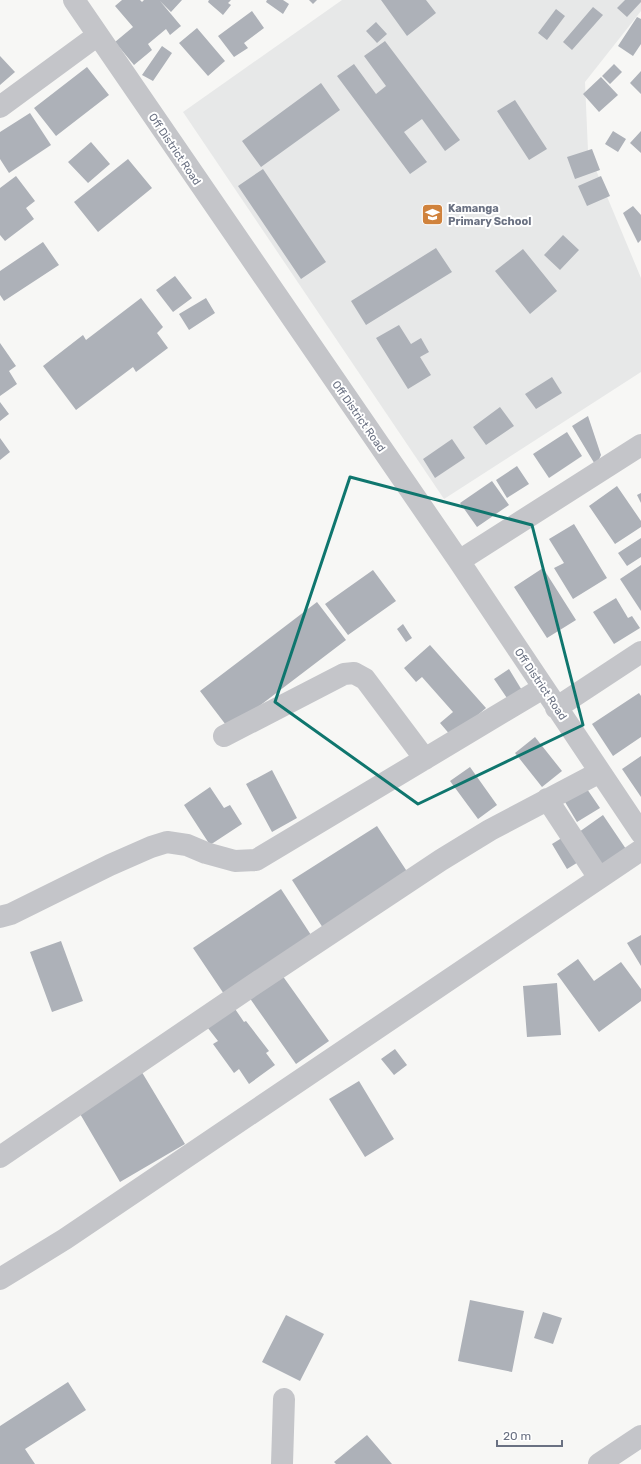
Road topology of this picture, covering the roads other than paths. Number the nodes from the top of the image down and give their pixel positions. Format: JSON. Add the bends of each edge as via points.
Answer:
{"nodes":[{"id":1,"x":74,"y":0,"type":"edge"},
{"id":2,"x":98,"y":35,"type":"junction"},
{"id":3,"x":0,"y":107,"type":"edge"},
{"id":4,"x":641,"y":445,"type":"edge"},
{"id":5,"x":459,"y":561,"type":"junction"},
{"id":6,"x":641,"y":652,"type":"edge"},
{"id":7,"x":543,"y":688,"type":"junction"},
{"id":8,"x":556,"y":708,"type":"junction"},
{"id":9,"x":224,"y":736,"type":"dead end"},
{"id":10,"x":425,"y":759,"type":"junction"},
{"id":11,"x":600,"y":772,"type":"junction"},
{"id":12,"x":546,"y":799,"type":"junction"},
{"id":13,"x":641,"y":833,"type":"edge"},
{"id":14,"x":641,"y":850,"type":"edge"},
{"id":15,"x":599,"y":878,"type":"junction"},
{"id":16,"x":0,"y":917,"type":"edge"},
{"id":17,"x":0,"y":1156,"type":"edge"},
{"id":18,"x":0,"y":1279,"type":"edge"},
{"id":19,"x":284,"y":1399,"type":"dead end"},
{"id":20,"x":641,"y":1436,"type":"edge"},
{"id":21,"x":282,"y":1464,"type":"edge"},
{"id":22,"x":599,"y":1464,"type":"edge"}],
"edges":[{"from":1,"to":2,"type":"street","name":"Off District Road"},
{"from":2,"to":3,"type":"street"},
{"from":2,"to":5,"type":"street","name":"Off District Road"},
{"from":4,"to":5,"type":"street"},
{"from":5,"to":7,"type":"street","name":"Off District Road"},
{"from":6,"to":8,"type":"street"},
{"from":7,"to":8,"type":"street","name":"Off District Road"},
{"from":7,"to":10,"type":"street"},
{"from":8,"to":11,"type":"street","name":"Off District Road"},
{"from":9,"to":10,"type":"street","via":[[344,674],[354,673],[365,679]]},
{"from":10,"to":16,"type":"street","via":[[256,860],[235,861],[187,845],[167,842],[150,847]]},
{"from":11,"to":12,"type":"street"},
{"from":11,"to":13,"type":"street","name":"Off District Road"},
{"from":12,"to":15,"type":"street"},
{"from":12,"to":17,"type":"street","via":[[441,860]]},
{"from":14,"to":15,"type":"street"},
{"from":15,"to":18,"type":"street","via":[[65,1239]]},
{"from":19,"to":21,"type":"street"},
{"from":20,"to":22,"type":"street"}]}
